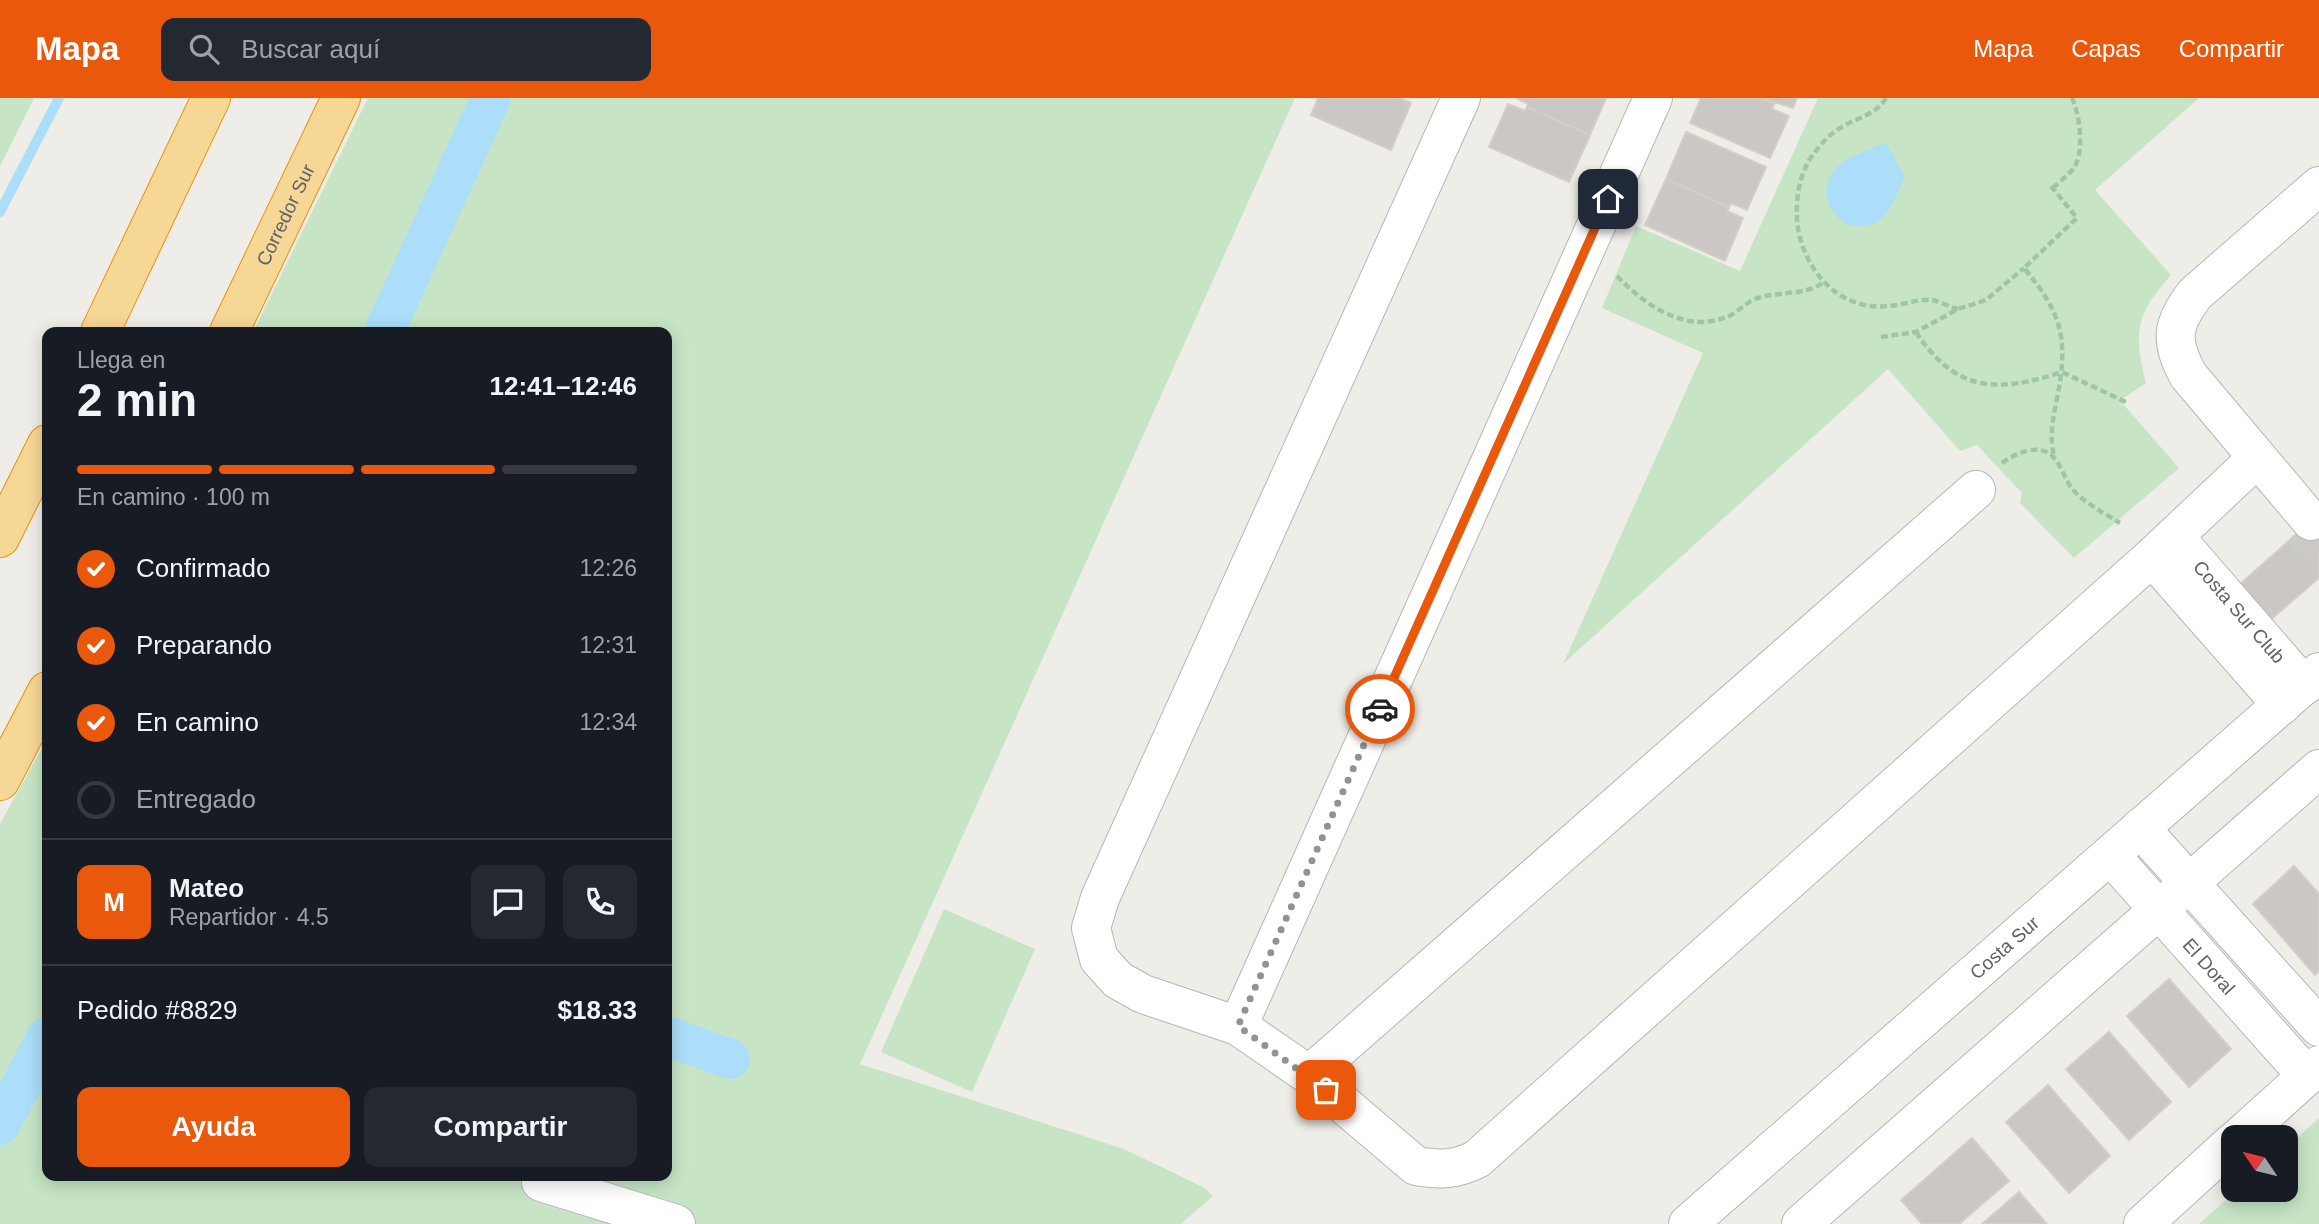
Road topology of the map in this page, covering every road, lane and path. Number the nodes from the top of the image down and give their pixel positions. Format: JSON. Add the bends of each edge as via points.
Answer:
{"nodes":[{"id":1,"x":211,"y":98,"type":"edge"},
{"id":2,"x":341,"y":98,"type":"edge"},
{"id":3,"x":1461,"y":98,"type":"edge"},
{"id":4,"x":1653,"y":98,"type":"edge"},
{"id":5,"x":1886,"y":98,"type":"edge"},
{"id":6,"x":2072,"y":98,"type":"edge"},
{"id":7,"x":2319,"y":186,"type":"edge"},
{"id":8,"x":1609,"y":268,"type":"dead end"},
{"id":9,"x":2024,"y":268,"type":"junction"},
{"id":10,"x":1824,"y":282,"type":"junction"},
{"id":11,"x":1958,"y":309,"type":"junction"},
{"id":12,"x":102,"y":327,"type":"edge"},
{"id":13,"x":231,"y":327,"type":"edge"},
{"id":14,"x":1916,"y":332,"type":"junction"},
{"id":15,"x":1881,"y":337,"type":"dead end"},
{"id":16,"x":2062,"y":372,"type":"junction"},
{"id":17,"x":2126,"y":402,"type":"dead end"},
{"id":18,"x":42,"y":454,"type":"edge"},
{"id":19,"x":2054,"y":456,"type":"junction"},
{"id":20,"x":2251,"y":464,"type":"junction"},
{"id":21,"x":1986,"y":479,"type":"joint"},
{"id":22,"x":2120,"y":523,"type":"dead end"},
{"id":23,"x":2306,"y":526,"type":"tunnel mouth"},
{"id":24,"x":0,"y":538,"type":"edge"},
{"id":25,"x":2163,"y":547,"type":"junction"},
{"id":26,"x":2302,"y":687,"type":"edge"},
{"id":27,"x":42,"y":701,"type":"edge"},
{"id":28,"x":2319,"y":769,"type":"edge"},
{"id":29,"x":0,"y":781,"type":"edge"},
{"id":30,"x":2140,"y":828,"type":"junction"},
{"id":31,"x":2110,"y":855,"type":"junction"},
{"id":32,"x":2189,"y":883,"type":"junction"},
{"id":33,"x":2159,"y":910,"type":"junction"},
{"id":34,"x":1238,"y":1026,"type":"junction"},
{"id":35,"x":2319,"y":1027,"type":"edge"},
{"id":36,"x":2313,"y":1071,"type":"edge"},
{"id":37,"x":1309,"y":1075,"type":"junction"},
{"id":38,"x":2253,"y":1125,"type":"edge"},
{"id":39,"x":2221,"y":1153,"type":"edge"},
{"id":40,"x":541,"y":1182,"type":"dead end"},
{"id":41,"x":676,"y":1224,"type":"edge"},
{"id":42,"x":1688,"y":1224,"type":"edge"},
{"id":43,"x":1801,"y":1224,"type":"edge"},
{"id":44,"x":2143,"y":1224,"type":"edge"}],
"edges":[{"from":1,"to":12,"type":"highway"},
{"from":2,"to":13,"type":"highway","name":"Corredor Sur"},
{"from":3,"to":34,"type":"street","via":[[1100,898],[1091,929],[1099,959],[1118,980],[1143,995]]},
{"from":4,"to":34,"type":"street"},
{"from":5,"to":10,"type":"path","via":[[1880,108],[1825,138],[1808,161],[1795,215],[1812,270]]},
{"from":6,"to":9,"type":"path","via":[[2079,126],[2075,167],[2052,187],[2077,218]]},
{"from":7,"to":20,"type":"street","via":[[2195,294],[2181,313],[2174,334],[2177,355],[2188,375]]},
{"from":8,"to":10,"type":"path","via":[[1672,318],[1702,320],[1729,316],[1755,298],[1813,291]]},
{"from":9,"to":11,"type":"path","via":[[1986,300]]},
{"from":9,"to":16,"type":"path","via":[[2047,295],[2057,321],[2064,344]]},
{"from":10,"to":11,"type":"path","via":[[1850,302],[1868,307],[1931,300]]},
{"from":11,"to":14,"type":"path"},
{"from":14,"to":15,"type":"path"},
{"from":14,"to":16,"type":"path","via":[[1952,373],[1976,384],[2009,386]]},
{"from":16,"to":17,"type":"path"},
{"from":16,"to":19,"type":"path","via":[[2049,438]]},
{"from":18,"to":24,"type":"highway"},
{"from":19,"to":21,"type":"path","via":[[2041,451],[2018,452]]},
{"from":19,"to":22,"type":"path","via":[[2073,489],[2090,506]]},
{"from":20,"to":23,"type":"street"},
{"from":20,"to":25,"type":"street"},
{"from":21,"to":37,"type":"street"},
{"from":25,"to":26,"type":"street","name":"Costa Sur Club"},
{"from":25,"to":37,"type":"street","via":[[1478,1159],[1459,1169],[1416,1166]]},
{"from":26,"to":30,"type":"street","name":"Costa Sur"},
{"from":27,"to":29,"type":"highway"},
{"from":28,"to":32,"type":"street"},
{"from":30,"to":31,"type":"street","name":"Costa Sur"},
{"from":30,"to":32,"type":"street"},
{"from":31,"to":33,"type":"street","name":"El Doral"},
{"from":31,"to":42,"type":"street","name":"Costa Sur"},
{"from":32,"to":33,"type":"street"},
{"from":32,"to":35,"type":"street"},
{"from":33,"to":36,"type":"street","name":"El Doral"},
{"from":33,"to":43,"type":"street"},
{"from":34,"to":37,"type":"street"},
{"from":36,"to":38,"type":"street"},
{"from":39,"to":44,"type":"street"},
{"from":40,"to":41,"type":"street"}]}
